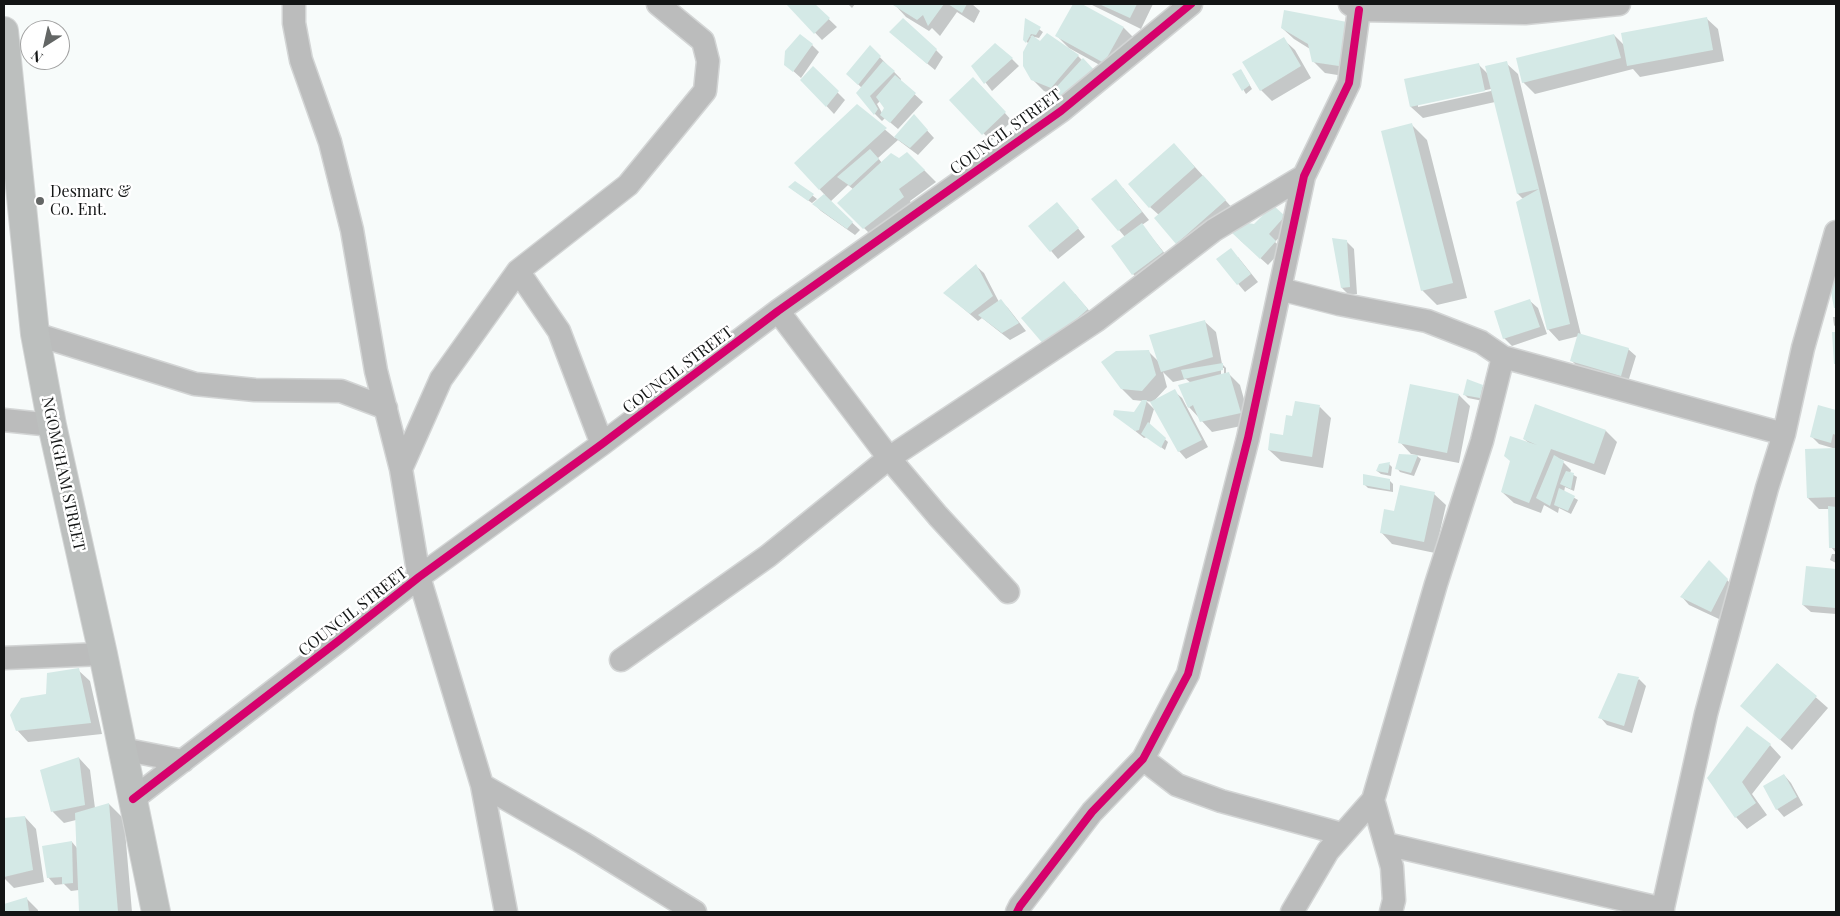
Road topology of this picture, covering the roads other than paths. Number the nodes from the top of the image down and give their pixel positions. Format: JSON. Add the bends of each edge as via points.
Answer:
{"nodes":[{"id":1,"x":294,"y":4,"type":"edge"},
{"id":2,"x":658,"y":4,"type":"edge"},
{"id":3,"x":1191,"y":4,"type":"edge"},
{"id":4,"x":1620,"y":4,"type":"edge"},
{"id":5,"x":1354,"y":7,"type":"edge"},
{"id":6,"x":4,"y":31,"type":"edge"},
{"id":7,"x":1304,"y":176,"type":"junction"},
{"id":8,"x":1836,"y":232,"type":"edge"},
{"id":9,"x":518,"y":270,"type":"junction"},
{"id":10,"x":1280,"y":289,"type":"junction"},
{"id":11,"x":778,"y":311,"type":"junction"},
{"id":12,"x":36,"y":334,"type":"junction"},
{"id":13,"x":1503,"y":357,"type":"junction"},
{"id":14,"x":376,"y":371,"type":"junction"},
{"id":15,"x":341,"y":391,"type":"junction"},
{"id":16,"x":386,"y":408,"type":"junction"},
{"id":17,"x":4,"y":420,"type":"edge"},
{"id":18,"x":52,"y":425,"type":"junction"},
{"id":19,"x":1784,"y":434,"type":"junction"},
{"id":20,"x":602,"y":444,"type":"junction"},
{"id":21,"x":889,"y":458,"type":"junction"},
{"id":22,"x":401,"y":468,"type":"junction"},
{"id":23,"x":418,"y":577,"type":"junction"},
{"id":24,"x":1008,"y":592,"type":"dead end"},
{"id":25,"x":103,"y":654,"type":"junction"},
{"id":26,"x":4,"y":658,"type":"edge"},
{"id":27,"x":621,"y":660,"type":"dead end"},
{"id":28,"x":122,"y":749,"type":"junction"},
{"id":29,"x":1143,"y":759,"type":"junction"},
{"id":30,"x":183,"y":761,"type":"junction"},
{"id":31,"x":482,"y":785,"type":"junction"},
{"id":32,"x":133,"y":799,"type":"junction"},
{"id":33,"x":1373,"y":800,"type":"junction"},
{"id":34,"x":1342,"y":834,"type":"junction"},
{"id":35,"x":1386,"y":844,"type":"junction"},
{"id":36,"x":1663,"y":911,"type":"edge"},
{"id":37,"x":156,"y":912,"type":"edge"},
{"id":38,"x":506,"y":912,"type":"edge"},
{"id":39,"x":695,"y":912,"type":"edge"},
{"id":40,"x":1017,"y":912,"type":"edge"},
{"id":41,"x":1292,"y":912,"type":"edge"},
{"id":42,"x":1391,"y":912,"type":"edge"}],
"edges":[{"from":1,"to":14,"type":"street","via":[[301,60],[330,142],[352,230]]},
{"from":2,"to":9,"type":"street","via":[[703,41],[708,61],[705,91],[628,184]]},
{"from":3,"to":11,"type":"street","name":"COUNCIL STREET","via":[[1061,111]]},
{"from":4,"to":5,"type":"street","via":[[1525,14]]},
{"from":5,"to":7,"type":"street","via":[[1349,83]]},
{"from":6,"to":12,"type":"main road","name":"NGOMGHAM STREET"},
{"from":7,"to":10,"type":"street"},
{"from":7,"to":21,"type":"street","via":[[1214,230],[1097,320]]},
{"from":8,"to":19,"type":"street","via":[[1803,348]]},
{"from":9,"to":20,"type":"street","via":[[559,332]]},
{"from":9,"to":22,"type":"street","via":[[441,379]]},
{"from":10,"to":13,"type":"street","via":[[1427,321],[1481,342]]},
{"from":10,"to":29,"type":"street","via":[[1248,438],[1188,674]]},
{"from":11,"to":20,"type":"street","name":"COUNCIL STREET"},
{"from":11,"to":21,"type":"street"},
{"from":12,"to":15,"type":"street","via":[[195,384],[255,390]]},
{"from":12,"to":18,"type":"main road","name":"NGOMGHAM STREET"},
{"from":13,"to":19,"type":"street"},
{"from":13,"to":33,"type":"street","via":[[1482,441]]},
{"from":14,"to":15,"type":"street"},
{"from":14,"to":16,"type":"street"},
{"from":15,"to":16,"type":"street"},
{"from":16,"to":22,"type":"street"},
{"from":17,"to":18,"type":"street"},
{"from":18,"to":25,"type":"main road","name":"NGOMGHAM STREET"},
{"from":19,"to":36,"type":"street","via":[[1706,714]]},
{"from":20,"to":23,"type":"street","name":"COUNCIL STREET"},
{"from":21,"to":24,"type":"street"},
{"from":21,"to":27,"type":"street","via":[[768,556]]},
{"from":22,"to":23,"type":"street"},
{"from":23,"to":30,"type":"street","name":"COUNCIL STREET"},
{"from":23,"to":31,"type":"street"},
{"from":25,"to":26,"type":"street"},
{"from":25,"to":28,"type":"main road","name":"NGOMGHAM STREET"},
{"from":28,"to":30,"type":"street"},
{"from":28,"to":32,"type":"main road","name":"NGOMGHAM STREET"},
{"from":29,"to":34,"type":"street","via":[[1176,785],[1221,801]]},
{"from":29,"to":40,"type":"street","via":[[1092,812]]},
{"from":30,"to":32,"type":"street","name":"COUNCIL STREET"},
{"from":31,"to":38,"type":"street"},
{"from":31,"to":39,"type":"street"},
{"from":32,"to":37,"type":"main road","name":"NGOMGHAM STREET"},
{"from":33,"to":34,"type":"street"},
{"from":33,"to":35,"type":"street"},
{"from":34,"to":41,"type":"street"},
{"from":35,"to":36,"type":"street"},
{"from":35,"to":42,"type":"street","via":[[1392,867],[1394,900]]}]}
